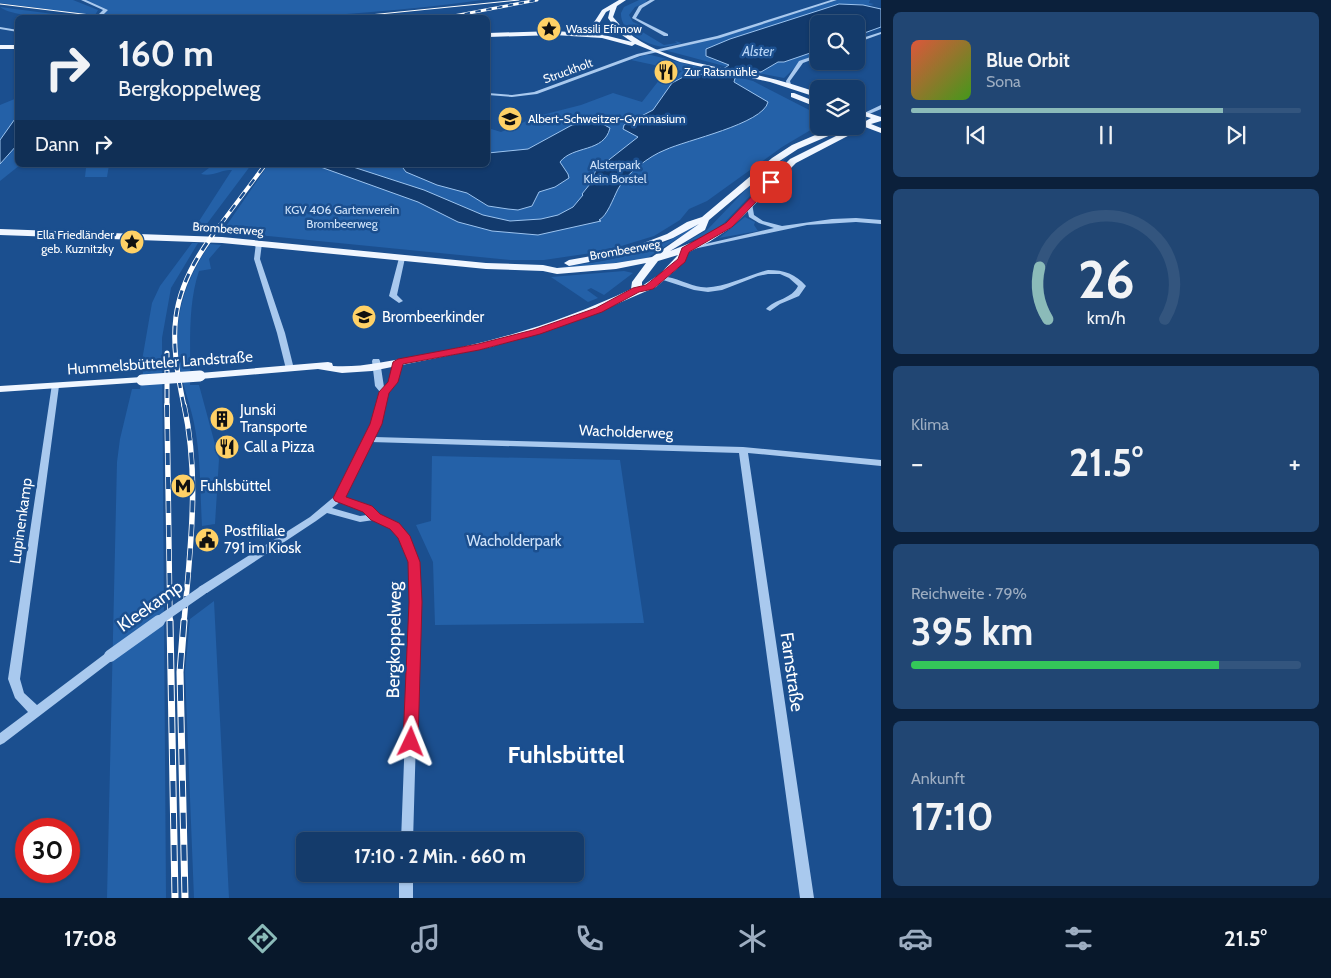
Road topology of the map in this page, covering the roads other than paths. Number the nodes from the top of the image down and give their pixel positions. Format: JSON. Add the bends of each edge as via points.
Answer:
{"nodes":[{"id":1,"x":83,"y":0,"type":"edge"},
{"id":2,"x":623,"y":0,"type":"edge"},
{"id":3,"x":653,"y":0,"type":"edge"},
{"id":4,"x":835,"y":0,"type":"edge"},
{"id":5,"x":615,"y":4,"type":"junction"},
{"id":6,"x":101,"y":15,"type":"edge"},
{"id":7,"x":0,"y":28,"type":"edge"},
{"id":8,"x":15,"y":30,"type":"edge"},
{"id":9,"x":603,"y":31,"type":"junction"},
{"id":10,"x":881,"y":33,"type":"edge"},
{"id":11,"x":490,"y":35,"type":"edge"},
{"id":12,"x":666,"y":35,"type":"dead end"},
{"id":13,"x":865,"y":39,"type":"edge"},
{"id":14,"x":0,"y":47,"type":"edge"},
{"id":15,"x":15,"y":47,"type":"edge"},
{"id":16,"x":650,"y":49,"type":"junction"},
{"id":17,"x":810,"y":58,"type":"edge"},
{"id":18,"x":750,"y":76,"type":"junction"},
{"id":19,"x":789,"y":85,"type":"junction"},
{"id":20,"x":810,"y":93,"type":"edge"},
{"id":21,"x":490,"y":94,"type":"edge"},
{"id":22,"x":810,"y":103,"type":"edge"},
{"id":23,"x":881,"y":107,"type":"edge"},
{"id":24,"x":865,"y":114,"type":"joint"},
{"id":25,"x":880,"y":118,"type":"edge"},
{"id":26,"x":865,"y":120,"type":"edge"},
{"id":27,"x":865,"y":123,"type":"edge"},
{"id":28,"x":881,"y":130,"type":"edge"},
{"id":29,"x":816,"y":135,"type":"edge"},
{"id":30,"x":822,"y":135,"type":"edge"},
{"id":31,"x":836,"y":135,"type":"edge"},
{"id":32,"x":814,"y":139,"type":"junction"},
{"id":33,"x":750,"y":203,"type":"junction"},
{"id":34,"x":705,"y":219,"type":"junction"},
{"id":35,"x":881,"y":222,"type":"edge"},
{"id":36,"x":782,"y":228,"type":"junction"},
{"id":37,"x":0,"y":232,"type":"edge"},
{"id":38,"x":260,"y":244,"type":"junction"},
{"id":39,"x":685,"y":250,"type":"junction"},
{"id":40,"x":402,"y":258,"type":"junction"},
{"id":41,"x":655,"y":259,"type":"junction"},
{"id":42,"x":543,"y":268,"type":"junction"},
{"id":43,"x":660,"y":278,"type":"junction"},
{"id":44,"x":636,"y":290,"type":"junction"},
{"id":45,"x":399,"y":301,"type":"dead end"},
{"id":46,"x":770,"y":310,"type":"dead end"},
{"id":47,"x":398,"y":362,"type":"junction"},
{"id":48,"x":377,"y":364,"type":"junction"},
{"id":49,"x":290,"y":369,"type":"junction"},
{"id":50,"x":55,"y":386,"type":"junction"},
{"id":51,"x":0,"y":389,"type":"edge"},
{"id":52,"x":384,"y":392,"type":"junction"},
{"id":53,"x":368,"y":439,"type":"junction"},
{"id":54,"x":743,"y":450,"type":"junction"},
{"id":55,"x":881,"y":463,"type":"edge"},
{"id":56,"x":339,"y":498,"type":"junction"},
{"id":57,"x":327,"y":510,"type":"junction"},
{"id":58,"x":376,"y":517,"type":"junction"},
{"id":59,"x":36,"y":712,"type":"junction"},
{"id":60,"x":0,"y":740,"type":"edge"},
{"id":61,"x":407,"y":832,"type":"edge"},
{"id":62,"x":406,"y":882,"type":"edge"},
{"id":63,"x":406,"y":898,"type":"edge"},
{"id":64,"x":807,"y":898,"type":"edge"}],
"edges":[{"from":1,"to":6,"type":"street","via":[[106,10]]},
{"from":2,"to":5,"type":"main road"},
{"from":3,"to":12,"type":"street","via":[[640,7],[634,18]]},
{"from":4,"to":16,"type":"street","name":"Struckholt","via":[[718,37]]},
{"from":5,"to":9,"type":"main road"},
{"from":5,"to":9,"type":"main road","via":[[604,11],[594,24]]},
{"from":7,"to":8,"type":"street"},
{"from":9,"to":11,"type":"main road"},
{"from":9,"to":16,"type":"main road"},
{"from":9,"to":16,"type":"main road","via":[[621,33]]},
{"from":10,"to":13,"type":"street"},
{"from":14,"to":15,"type":"main road"},
{"from":16,"to":18,"type":"main road"},
{"from":16,"to":21,"type":"street","name":"Struckholt","via":[[535,93]]},
{"from":17,"to":19,"type":"street","via":[[801,62],[788,81]]},
{"from":18,"to":19,"type":"main road"},
{"from":18,"to":22,"type":"main road"},
{"from":19,"to":20,"type":"main road"},
{"from":23,"to":24,"type":"street"},
{"from":24,"to":25,"type":"main road"},
{"from":25,"to":26,"type":"main road","name":"Brombeerweg"},
{"from":27,"to":28,"type":"main road"},
{"from":29,"to":32,"type":"main road"},
{"from":30,"to":32,"type":"main road","name":"Brombeerweg"},
{"from":31,"to":33,"type":"main road","name":"Brombeerweg","via":[[793,161]]},
{"from":32,"to":34,"type":"main road","name":"Brombeerweg","via":[[774,160]]},
{"from":33,"to":36,"type":"street","via":[[749,212],[756,220]]},
{"from":33,"to":39,"type":"main road","name":"Brombeerweg","via":[[729,225]]},
{"from":34,"to":41,"type":"main road","via":[[702,228]]},
{"from":34,"to":42,"type":"main road","name":"Brombeerweg","via":[[642,248]]},
{"from":35,"to":36,"type":"street","via":[[846,220]]},
{"from":36,"to":39,"type":"street"},
{"from":37,"to":38,"type":"main road","name":"Brombeerweg"},
{"from":38,"to":40,"type":"main road","name":"Brombeerweg"},
{"from":38,"to":49,"type":"street","via":[[257,260]]},
{"from":39,"to":41,"type":"main road","name":"Brombeerweg"},
{"from":39,"to":43,"type":"main road","name":"Hummelsbütteler Landstraße","via":[[682,260]]},
{"from":40,"to":42,"type":"main road","name":"Brombeerweg"},
{"from":40,"to":45,"type":"street","via":[[393,296]]},
{"from":41,"to":42,"type":"main road","name":"Brombeerweg","via":[[573,270]]},
{"from":41,"to":44,"type":"main road","via":[[637,282]]},
{"from":43,"to":44,"type":"main road","name":"Hummelsbütteler Landstraße","via":[[650,287]]},
{"from":43,"to":46,"type":"street","via":[[708,290],[768,271],[789,276],[800,283],[802,286],[798,294],[777,303]]},
{"from":44,"to":47,"type":"main road","name":"Hummelsbütteler Landstraße","via":[[599,310],[536,332],[479,347]]},
{"from":47,"to":48,"type":"main road","name":"Hummelsbütteler Landstraße"},
{"from":47,"to":52,"type":"street","via":[[393,382]]},
{"from":48,"to":49,"type":"main road","name":"Hummelsbütteler Landstraße","via":[[335,370],[322,367]]},
{"from":48,"to":52,"type":"street","via":[[379,386]]},
{"from":49,"to":50,"type":"main road","name":"Hummelsbütteler Landstraße","bridge":true},
{"from":50,"to":51,"type":"main road","name":"Hummelsbütteler Landstraße"},
{"from":50,"to":59,"type":"street","name":"Lupinenkamp","via":[[14,679],[19,695]]},
{"from":52,"to":53,"type":"street","via":[[379,416]]},
{"from":53,"to":54,"type":"street","name":"Wacholderweg"},
{"from":53,"to":56,"type":"street"},
{"from":54,"to":55,"type":"street","name":"Wacholderweg"},
{"from":54,"to":64,"type":"street","name":"Farnstraße"},
{"from":56,"to":57,"type":"street"},
{"from":56,"to":58,"type":"street","name":"Bergkoppelweg","via":[[367,509]]},
{"from":57,"to":58,"type":"street","name":"Bergkoppelweg","via":[[360,519]]},
{"from":57,"to":59,"type":"street","name":"Kleekamp","bridge":true,"via":[[203,590]]},
{"from":58,"to":61,"type":"street","name":"Bergkoppelweg","via":[[389,522],[404,536],[414,562]]},
{"from":59,"to":60,"type":"street","name":"Kleekamp"},
{"from":62,"to":63,"type":"street"}]}
